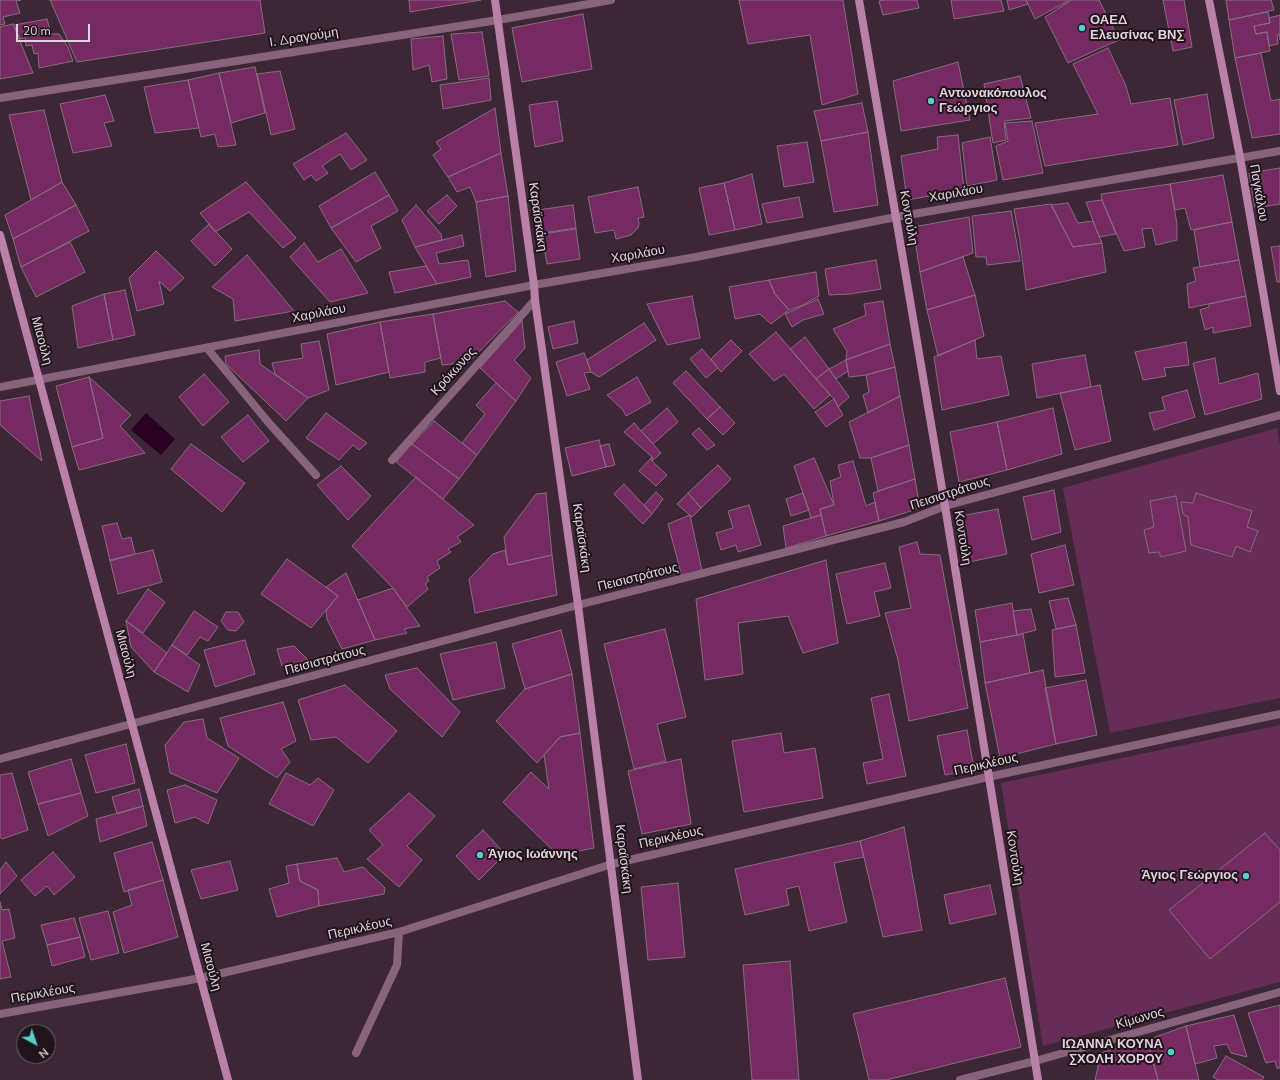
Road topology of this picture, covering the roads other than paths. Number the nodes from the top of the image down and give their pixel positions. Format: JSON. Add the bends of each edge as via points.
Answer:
{"nodes":[{"id":1,"x":495,"y":0,"type":"edge"},
{"id":2,"x":611,"y":0,"type":"edge"},
{"id":3,"x":859,"y":0,"type":"edge"},
{"id":4,"x":1209,"y":0,"type":"edge"},
{"id":5,"x":498,"y":20,"type":"junction"},
{"id":6,"x":0,"y":98,"type":"edge"},
{"id":7,"x":1280,"y":151,"type":"edge"},
{"id":8,"x":1240,"y":157,"type":"junction"},
{"id":9,"x":896,"y":217,"type":"junction"},
{"id":10,"x":0,"y":235,"type":"edge"},
{"id":11,"x":534,"y":285,"type":"junction"},
{"id":12,"x":535,"y":300,"type":"junction"},
{"id":13,"x":207,"y":348,"type":"junction"},
{"id":14,"x":39,"y":380,"type":"junction"},
{"id":15,"x":0,"y":387,"type":"edge"},
{"id":16,"x":1280,"y":391,"type":"edge"},
{"id":17,"x":1280,"y":415,"type":"edge"},
{"id":18,"x":392,"y":460,"type":"dead end"},
{"id":19,"x":316,"y":476,"type":"dead end"},
{"id":20,"x":945,"y":506,"type":"junction"},
{"id":21,"x":578,"y":605,"type":"junction"},
{"id":22,"x":1280,"y":714,"type":"edge"},
{"id":23,"x":132,"y":725,"type":"junction"},
{"id":24,"x":0,"y":759,"type":"edge"},
{"id":25,"x":988,"y":777,"type":"junction"},
{"id":26,"x":612,"y":864,"type":"junction"},
{"id":27,"x":398,"y":932,"type":"junction"},
{"id":28,"x":201,"y":978,"type":"junction"},
{"id":29,"x":1280,"y":992,"type":"edge"},
{"id":30,"x":0,"y":1014,"type":"edge"},
{"id":31,"x":356,"y":1053,"type":"dead end"},
{"id":32,"x":1035,"y":1061,"type":"junction"},
{"id":33,"x":228,"y":1080,"type":"edge"},
{"id":34,"x":638,"y":1080,"type":"edge"},
{"id":35,"x":960,"y":1080,"type":"edge"},
{"id":36,"x":1038,"y":1080,"type":"edge"}],
"edges":[{"from":1,"to":5,"type":"street","name":"Καραϊσκάκη"},
{"from":2,"to":5,"type":"street","name":"Ι. Δραγούμη"},
{"from":3,"to":9,"type":"street","name":"Κοντούλη"},
{"from":4,"to":8,"type":"street","name":"Παγκάλου"},
{"from":5,"to":6,"type":"street","name":"Ι. Δραγούμη"},
{"from":5,"to":11,"type":"street","name":"Καραϊσκάκη"},
{"from":7,"to":8,"type":"street","name":"Χαριλάου"},
{"from":8,"to":9,"type":"street","name":"Χαριλάου"},
{"from":8,"to":16,"type":"street","name":"Παγκάλου"},
{"from":9,"to":11,"type":"street","name":"Χαριλάου","via":[[696,257]]},
{"from":9,"to":20,"type":"street","name":"Κοντούλη"},
{"from":10,"to":14,"type":"street","name":"Μιαούλη"},
{"from":11,"to":12,"type":"street","name":"Καραϊσκάκη"},
{"from":11,"to":13,"type":"street","name":"Χαριλάου"},
{"from":12,"to":18,"type":"street","name":"Κρόκωνος"},
{"from":12,"to":21,"type":"street","name":"Καραϊσκάκη"},
{"from":13,"to":14,"type":"street","name":"Χαριλάου"},
{"from":13,"to":19,"type":"street"},
{"from":14,"to":15,"type":"street","name":"Χαριλάου"},
{"from":14,"to":23,"type":"street","name":"Μιαούλη"},
{"from":17,"to":20,"type":"street","name":"Πεισιστράτους"},
{"from":20,"to":21,"type":"street","name":"Πεισιστράτους","via":[[904,522]]},
{"from":20,"to":25,"type":"street","name":"Κοντούλη"},
{"from":21,"to":23,"type":"street","name":"Πεισιστράτους"},
{"from":21,"to":26,"type":"street","name":"Καραϊσκάκη"},
{"from":22,"to":25,"type":"street","name":"Περικλέους"},
{"from":23,"to":24,"type":"street","name":"Πεισιστράτους"},
{"from":23,"to":28,"type":"street","name":"Μιαούλη"},
{"from":25,"to":26,"type":"street","name":"Περικλέους"},
{"from":25,"to":32,"type":"street","name":"Κοντούλη"},
{"from":26,"to":27,"type":"street","name":"Περικλέους"},
{"from":26,"to":34,"type":"street","name":"Καραϊσκάκη"},
{"from":27,"to":28,"type":"street","name":"Περικλέους"},
{"from":27,"to":31,"type":"street","via":[[397,965]]},
{"from":28,"to":30,"type":"street","name":"Περικλέους"},
{"from":28,"to":33,"type":"street","name":"Μιαούλη"},
{"from":29,"to":32,"type":"street","name":"Κίμωνος"},
{"from":32,"to":35,"type":"street","name":"Κίμωνος"},
{"from":32,"to":36,"type":"street","name":"Κοντούλη"}]}
